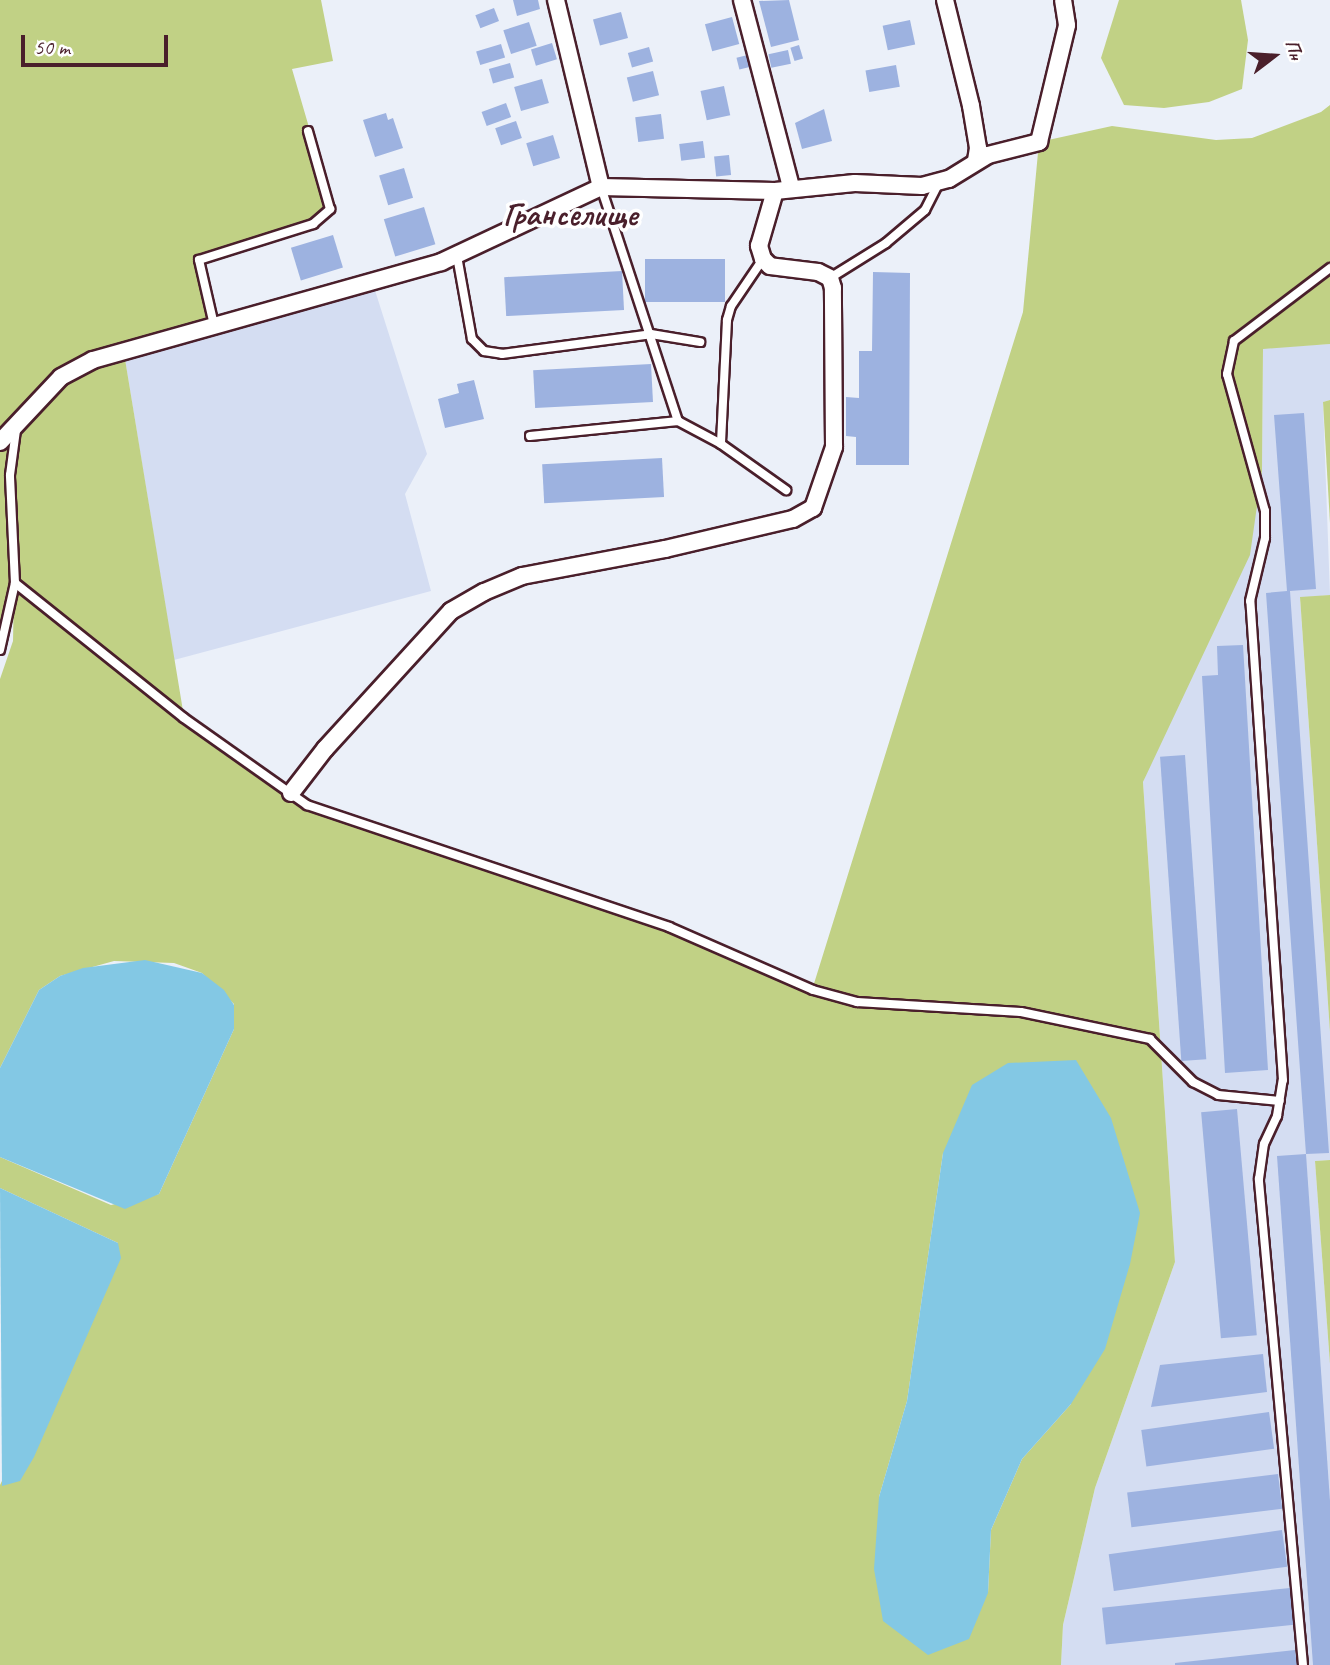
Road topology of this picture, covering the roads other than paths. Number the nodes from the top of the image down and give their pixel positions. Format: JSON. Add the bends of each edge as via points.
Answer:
{"nodes":[{"id":1,"x":556,"y":0,"type":"edge"},
{"id":2,"x":742,"y":0,"type":"edge"},
{"id":3,"x":945,"y":0,"type":"edge"},
{"id":4,"x":1063,"y":0,"type":"edge"},
{"id":5,"x":308,"y":131,"type":"dead end"},
{"id":6,"x":976,"y":161,"type":"junction"},
{"id":7,"x":939,"y":183,"type":"junction"},
{"id":8,"x":601,"y":187,"type":"junction"},
{"id":9,"x":783,"y":189,"type":"junction"},
{"id":10,"x":457,"y":256,"type":"junction"},
{"id":11,"x":763,"y":259,"type":"junction"},
{"id":12,"x":1330,"y":268,"type":"edge"},
{"id":13,"x":830,"y":278,"type":"junction"},
{"id":14,"x":215,"y":325,"type":"junction"},
{"id":15,"x":651,"y":334,"type":"junction"},
{"id":16,"x":700,"y":342,"type":"dead end"},
{"id":17,"x":678,"y":421,"type":"junction"},
{"id":18,"x":16,"y":430,"type":"junction"},
{"id":19,"x":530,"y":436,"type":"dead end"},
{"id":20,"x":0,"y":442,"type":"edge"},
{"id":21,"x":722,"y":444,"type":"junction"},
{"id":22,"x":786,"y":489,"type":"dead end"},
{"id":23,"x":15,"y":583,"type":"junction"},
{"id":24,"x":0,"y":650,"type":"edge"},
{"id":25,"x":291,"y":793,"type":"junction"},
{"id":26,"x":1279,"y":1101,"type":"junction"},
{"id":27,"x":1303,"y":1665,"type":"edge"}],
"edges":[{"from":1,"to":8,"type":"street"},
{"from":2,"to":9,"type":"street"},
{"from":3,"to":6,"type":"street","via":[[971,106]]},
{"from":4,"to":6,"type":"street","via":[[1067,25],[1039,142]]},
{"from":5,"to":14,"type":"lane","via":[[330,209],[313,224],[199,260]]},
{"from":6,"to":7,"type":"street"},
{"from":7,"to":9,"type":"street"},
{"from":7,"to":13,"type":"lane","via":[[925,211],[886,243]]},
{"from":8,"to":9,"type":"street"},
{"from":8,"to":10,"type":"street"},
{"from":8,"to":15,"type":"lane"},
{"from":9,"to":11,"type":"street","via":[[759,246]]},
{"from":10,"to":14,"type":"street"},
{"from":10,"to":15,"type":"lane","via":[[472,339],[484,351],[502,354]]},
{"from":11,"to":13,"type":"street","via":[[770,266],[818,272]]},
{"from":11,"to":21,"type":"lane","via":[[731,306],[727,320]]},
{"from":12,"to":26,"type":"lane","via":[[1234,341],[1227,374],[1265,511],[1265,538],[1250,601],[1283,1080]]},
{"from":13,"to":25,"type":"street","via":[[834,447],[813,508],[793,519],[665,549],[522,576],[484,592],[452,611],[325,749]]},
{"from":14,"to":18,"type":"street","via":[[93,360],[61,377]]},
{"from":15,"to":16,"type":"lane"},
{"from":15,"to":17,"type":"lane"},
{"from":17,"to":19,"type":"lane"},
{"from":17,"to":21,"type":"lane"},
{"from":18,"to":20,"type":"street"},
{"from":18,"to":23,"type":"lane","via":[[9,475]]},
{"from":21,"to":22,"type":"lane"},
{"from":23,"to":24,"type":"lane"},
{"from":23,"to":25,"type":"lane","via":[[184,718]]},
{"from":25,"to":26,"type":"lane","via":[[307,805],[669,927],[813,990],[857,1002],[1021,1012],[1150,1039],[1192,1082],[1218,1095]]},
{"from":26,"to":27,"type":"lane","via":[[1264,1144],[1259,1180]]}]}
